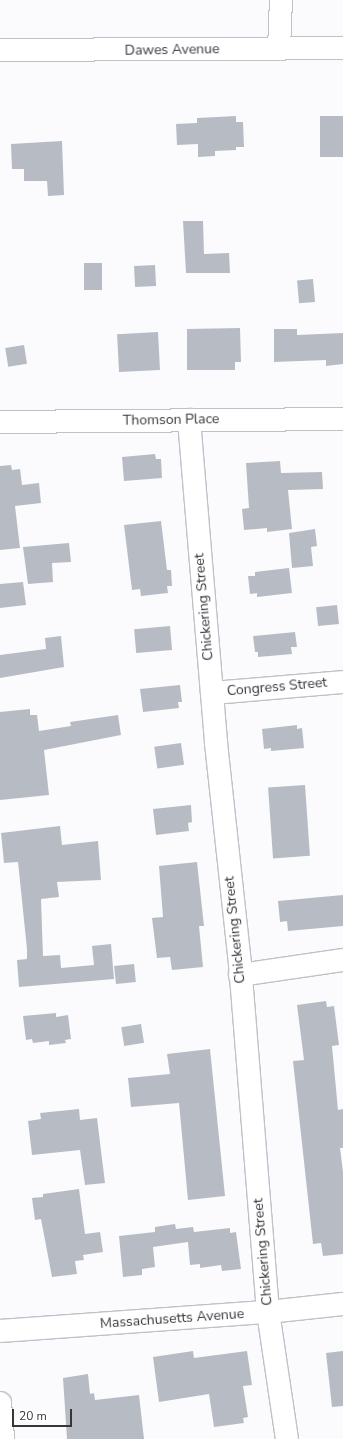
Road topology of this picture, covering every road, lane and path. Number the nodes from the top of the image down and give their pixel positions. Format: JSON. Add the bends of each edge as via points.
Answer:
{"nodes":[{"id":1,"x":281,"y":0,"type":"edge"},
{"id":2,"x":343,"y":48,"type":"edge"},
{"id":3,"x":279,"y":49,"type":"junction"},
{"id":4,"x":0,"y":50,"type":"edge"},
{"id":5,"x":343,"y":419,"type":"edge"},
{"id":6,"x":189,"y":420,"type":"junction"},
{"id":7,"x":0,"y":422,"type":"edge"},
{"id":8,"x":343,"y":682,"type":"edge"},
{"id":9,"x":212,"y":693,"type":"junction"},
{"id":10,"x":343,"y":960,"type":"edge"},
{"id":11,"x":240,"y":975,"type":"junction"},
{"id":12,"x":343,"y":1304,"type":"edge"},
{"id":13,"x":268,"y":1312,"type":"junction"},
{"id":14,"x":0,"y":1331,"type":"edge"},
{"id":15,"x":0,"y":1403,"type":"edge"},
{"id":16,"x":3,"y":1439,"type":"edge"},
{"id":17,"x":287,"y":1439,"type":"edge"}],
"edges":[{"from":1,"to":3,"type":"street"},
{"from":2,"to":3,"type":"street","name":"Dawes Avenue"},
{"from":3,"to":4,"type":"street","name":"Dawes Avenue"},
{"from":5,"to":6,"type":"street","name":"Thomson Place"},
{"from":6,"to":7,"type":"street","name":"Thomson Place"},
{"from":6,"to":9,"type":"street","name":"Chickering Street"},
{"from":8,"to":9,"type":"street","name":"Congress Street"},
{"from":9,"to":11,"type":"street","name":"Chickering Street"},
{"from":10,"to":11,"type":"street"},
{"from":11,"to":13,"type":"street","name":"Chickering Street"},
{"from":12,"to":13,"type":"street","name":"Massachusetts Avenue"},
{"from":13,"to":14,"type":"street","name":"Massachusetts Avenue"},
{"from":13,"to":17,"type":"street","name":"Chickering Street"},
{"from":15,"to":16,"type":"street"}]}
